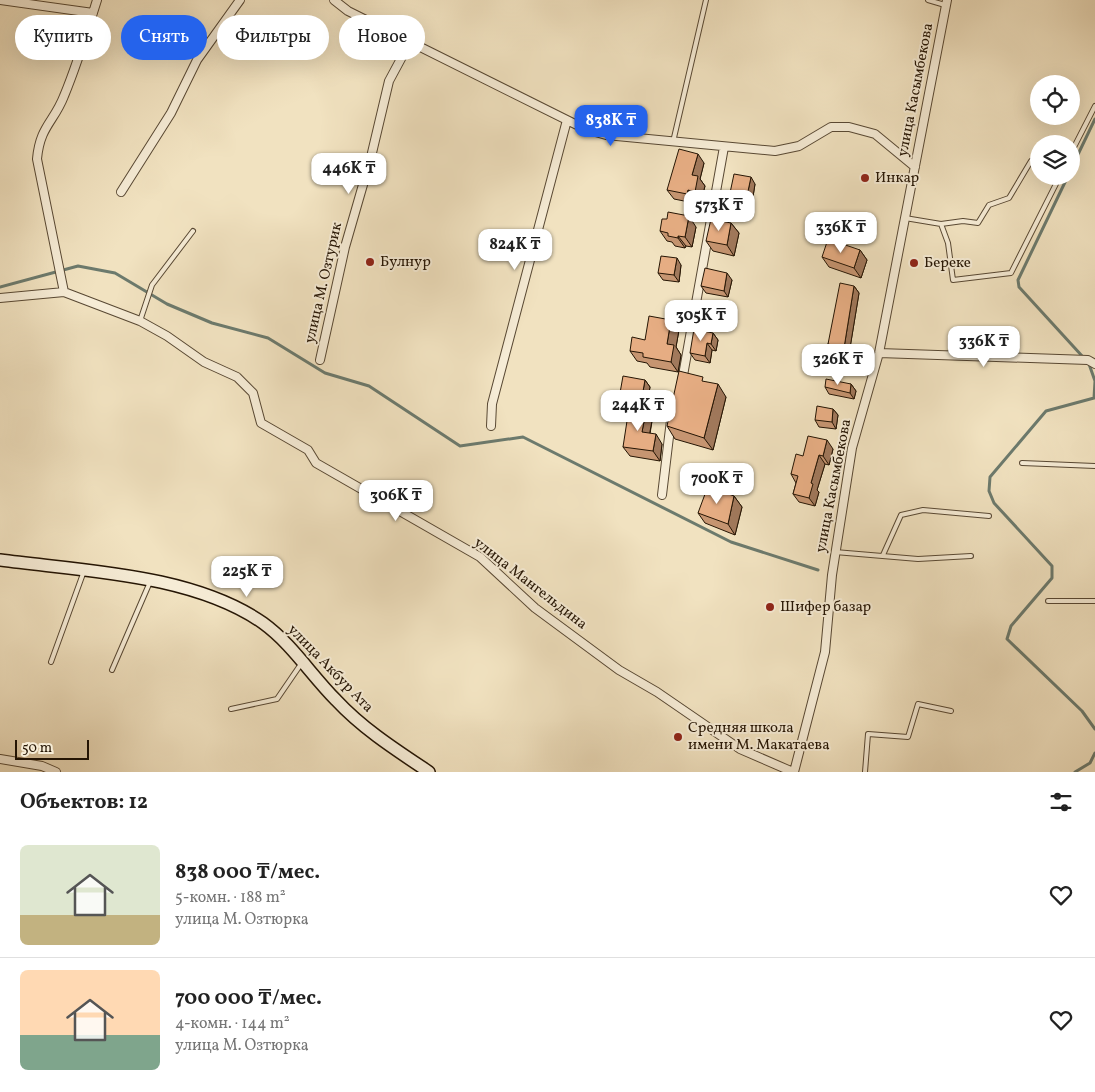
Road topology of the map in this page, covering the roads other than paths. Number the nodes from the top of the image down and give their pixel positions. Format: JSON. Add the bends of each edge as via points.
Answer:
{"nodes":[{"id":1,"x":0,"y":0,"type":"edge"},
{"id":2,"x":97,"y":0,"type":"edge"},
{"id":3,"x":240,"y":0,"type":"edge"},
{"id":4,"x":334,"y":0,"type":"edge"},
{"id":5,"x":706,"y":0,"type":"edge"},
{"id":6,"x":928,"y":0,"type":"edge"},
{"id":7,"x":947,"y":3,"type":"edge"},
{"id":8,"x":93,"y":13,"type":"junction"},
{"id":9,"x":356,"y":15,"type":"edge"},
{"id":10,"x":425,"y":50,"type":"edge"},
{"id":11,"x":400,"y":60,"type":"edge"},
{"id":12,"x":1095,"y":106,"type":"edge"},
{"id":13,"x":566,"y":120,"type":"junction"},
{"id":14,"x":1080,"y":135,"type":"edge"},
{"id":15,"x":673,"y":142,"type":"junction"},
{"id":16,"x":724,"y":147,"type":"junction"},
{"id":17,"x":1030,"y":163,"type":"edge"},
{"id":18,"x":916,"y":167,"type":"junction"},
{"id":19,"x":1055,"y":185,"type":"edge"},
{"id":20,"x":121,"y":192,"type":"dead end"},
{"id":21,"x":905,"y":218,"type":"junction"},
{"id":22,"x":942,"y":224,"type":"junction"},
{"id":23,"x":193,"y":231,"type":"dead end"},
{"id":24,"x":64,"y":292,"type":"junction"},
{"id":25,"x":0,"y":298,"type":"edge"},
{"id":26,"x":140,"y":321,"type":"junction"},
{"id":27,"x":879,"y":353,"type":"junction"},
{"id":28,"x":320,"y":360,"type":"dead end"},
{"id":29,"x":1095,"y":364,"type":"edge"},
{"id":30,"x":678,"y":392,"type":"edge"},
{"id":31,"x":672,"y":409,"type":"edge"},
{"id":32,"x":491,"y":426,"type":"dead end"},
{"id":33,"x":1022,"y":463,"type":"dead end"},
{"id":34,"x":1095,"y":466,"type":"edge"},
{"id":35,"x":662,"y":495,"type":"dead end"},
{"id":36,"x":989,"y":516,"type":"dead end"},
{"id":37,"x":835,"y":552,"type":"junction"},
{"id":38,"x":883,"y":555,"type":"junction"},
{"id":39,"x":971,"y":556,"type":"dead end"},
{"id":40,"x":0,"y":560,"type":"edge"},
{"id":41,"x":84,"y":571,"type":"junction"},
{"id":42,"x":151,"y":580,"type":"junction"},
{"id":43,"x":1048,"y":601,"type":"dead end"},
{"id":44,"x":1095,"y":602,"type":"edge"},
{"id":45,"x":303,"y":661,"type":"junction"},
{"id":46,"x":51,"y":662,"type":"dead end"},
{"id":47,"x":112,"y":670,"type":"dead end"},
{"id":48,"x":231,"y":709,"type":"dead end"},
{"id":49,"x":951,"y":711,"type":"dead end"},
{"id":50,"x":0,"y":759,"type":"edge"},
{"id":51,"x":56,"y":772,"type":"edge"},
{"id":52,"x":429,"y":772,"type":"edge"},
{"id":53,"x":793,"y":772,"type":"edge"},
{"id":54,"x":865,"y":772,"type":"edge"}],
"edges":[{"from":1,"to":8,"type":"street"},
{"from":2,"to":8,"type":"street"},
{"from":3,"to":20,"type":"street","via":[[198,60],[171,113]]},
{"from":4,"to":9,"type":"street"},
{"from":5,"to":15,"type":"lane"},
{"from":6,"to":7,"type":"lane"},
{"from":7,"to":18,"type":"street","name":"улица Касымбекова"},
{"from":8,"to":24,"type":"street","via":[[64,98],[38,142],[37,159]]},
{"from":10,"to":13,"type":"street"},
{"from":11,"to":28,"type":"street","name":"улица М. Озтурик","via":[[389,81],[345,247]]},
{"from":12,"to":14,"type":"lane"},
{"from":13,"to":15,"type":"street","via":[[606,135]]},
{"from":13,"to":32,"type":"street","via":[[492,404]]},
{"from":15,"to":16,"type":"street"},
{"from":16,"to":18,"type":"street","via":[[775,151],[799,146],[831,127],[850,127],[875,134]]},
{"from":16,"to":30,"type":"street","via":[[685,375]]},
{"from":17,"to":22,"type":"lane","via":[[1009,198],[989,205],[978,223]]},
{"from":18,"to":21,"type":"street","name":"улица Касымбекова"},
{"from":19,"to":22,"type":"lane","via":[[1011,273],[954,280]]},
{"from":21,"to":22,"type":"lane"},
{"from":21,"to":27,"type":"street","name":"улица Касымбекова"},
{"from":23,"to":26,"type":"lane","via":[[152,285]]},
{"from":24,"to":25,"type":"street","name":"улица Мангельдина"},
{"from":24,"to":26,"type":"street","name":"улица Мангельдина"},
{"from":26,"to":53,"type":"street","name":"улица Мангельдина","via":[[204,362],[236,377],[253,393],[261,423],[308,450],[316,463],[480,557],[535,608],[619,670],[740,749]]},
{"from":27,"to":29,"type":"street","via":[[1088,360]]},
{"from":27,"to":37,"type":"street","name":"улица Касымбекова","via":[[852,448]]},
{"from":31,"to":35,"type":"street"},
{"from":33,"to":34,"type":"lane"},
{"from":36,"to":38,"type":"lane","via":[[922,510],[901,515]]},
{"from":37,"to":38,"type":"lane"},
{"from":37,"to":53,"type":"street","name":"улица Касымбекова","via":[[825,652]]},
{"from":38,"to":39,"type":"lane","via":[[918,560]]},
{"from":40,"to":41,"type":"main road","name":"улица Акбур Ата"},
{"from":41,"to":42,"type":"main road","name":"улица Акбур Ата"},
{"from":41,"to":46,"type":"lane"},
{"from":42,"to":45,"type":"main road","name":"улица Акбур Ата","via":[[237,607],[264,624]]},
{"from":42,"to":47,"type":"lane"},
{"from":43,"to":44,"type":"lane"},
{"from":45,"to":48,"type":"lane","via":[[277,699]]},
{"from":45,"to":52,"type":"main road","name":"улица Акбур Ата","via":[[335,700],[364,726]]},
{"from":49,"to":54,"type":"lane","via":[[918,704],[908,738],[868,734]]},
{"from":50,"to":51,"type":"street","via":[[42,766]]}]}
